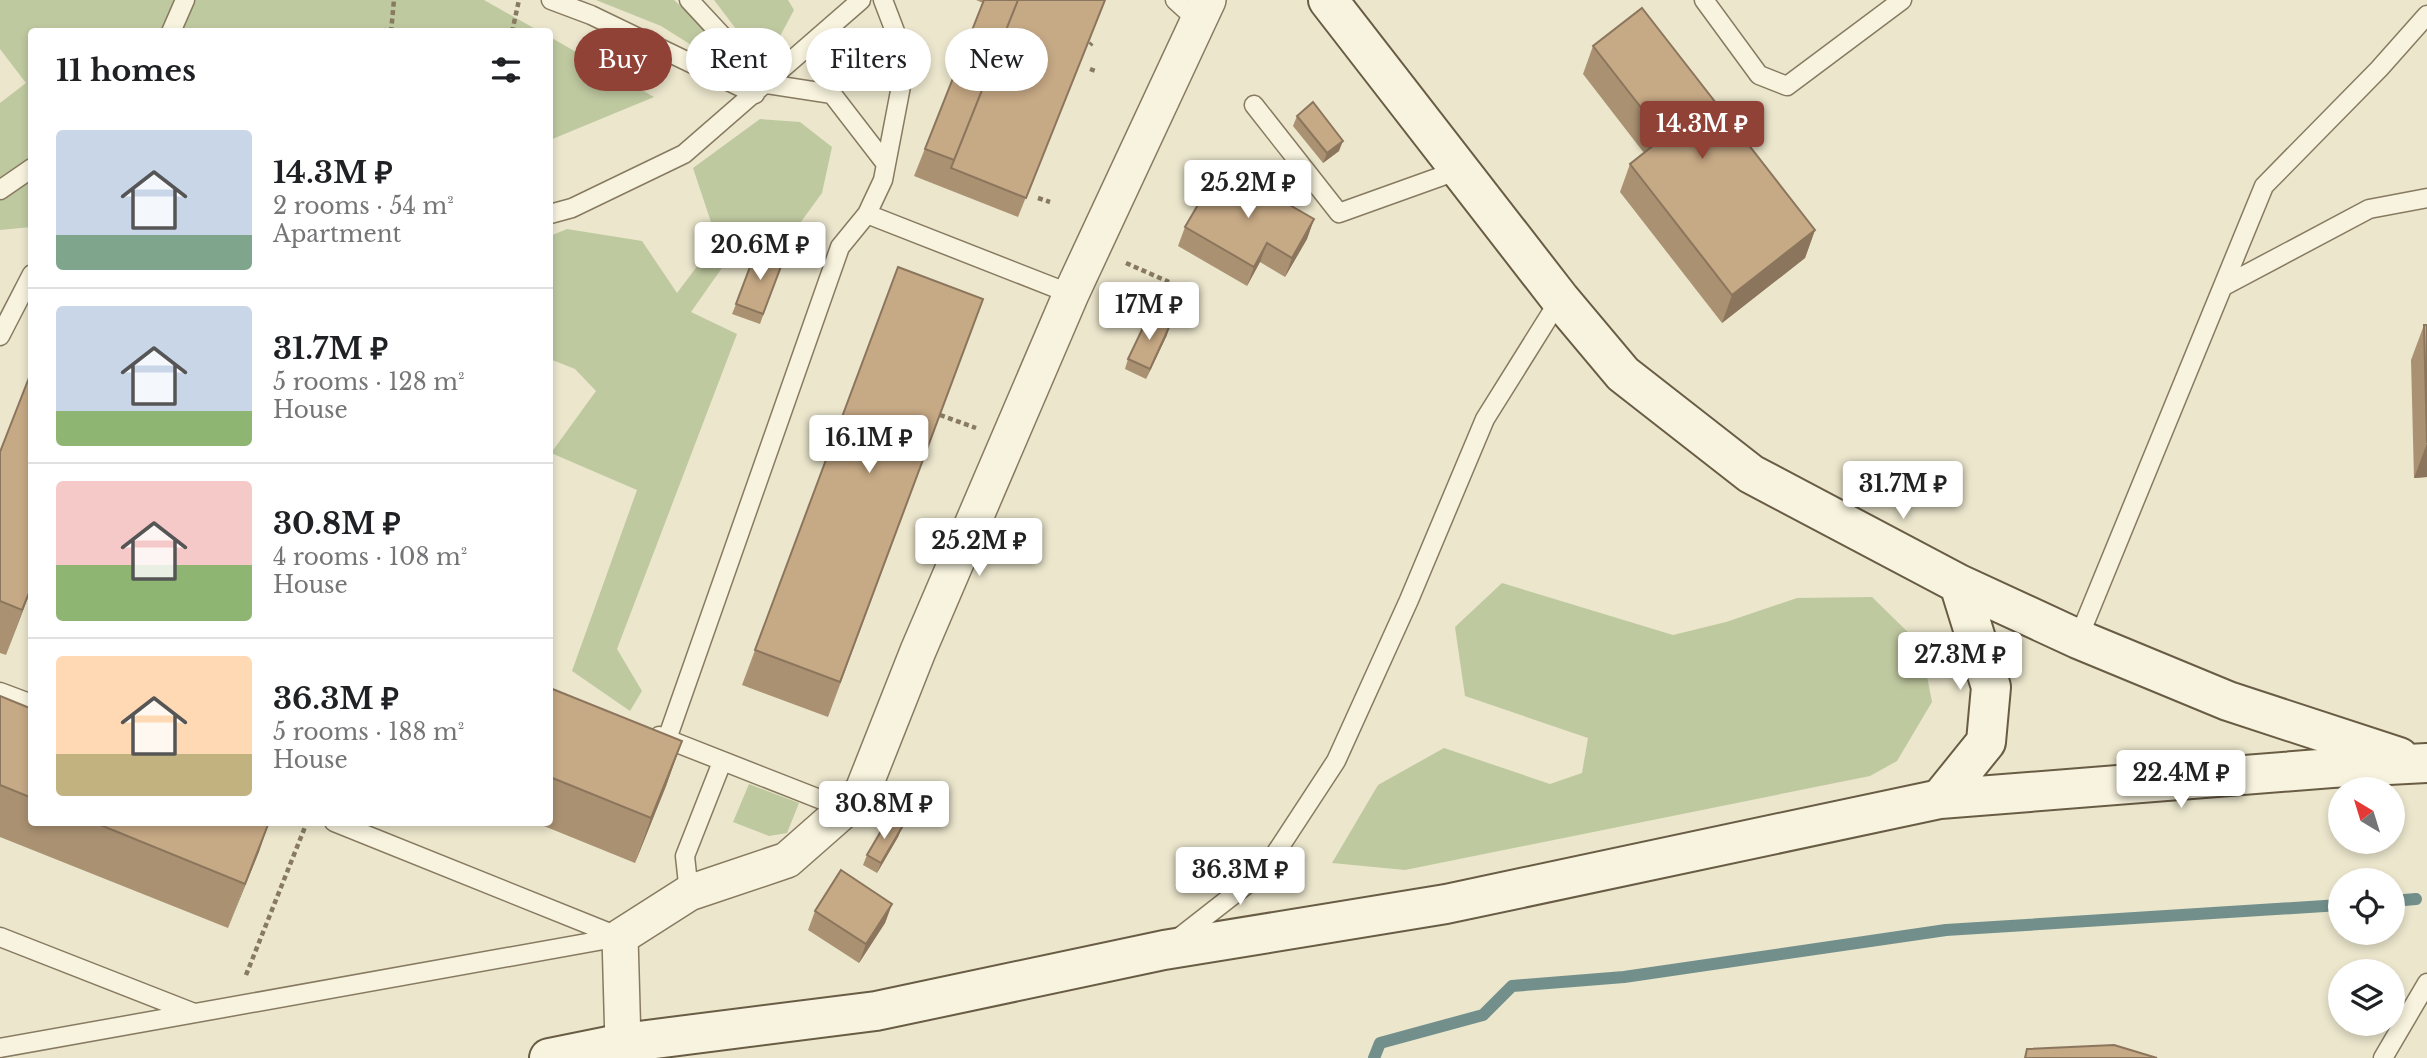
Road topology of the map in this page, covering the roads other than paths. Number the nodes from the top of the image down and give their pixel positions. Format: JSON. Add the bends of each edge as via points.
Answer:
{"nodes":[{"id":1,"x":185,"y":0,"type":"edge"},
{"id":2,"x":551,"y":0,"type":"edge"},
{"id":3,"x":689,"y":0,"type":"edge"},
{"id":4,"x":861,"y":0,"type":"edge"},
{"id":5,"x":883,"y":0,"type":"edge"},
{"id":6,"x":1328,"y":0,"type":"edge"},
{"id":7,"x":1704,"y":0,"type":"edge"},
{"id":8,"x":1902,"y":0,"type":"edge"},
{"id":9,"x":1193,"y":7,"type":"edge"},
{"id":10,"x":2427,"y":15,"type":"edge"},
{"id":11,"x":173,"y":28,"type":"edge"},
{"id":12,"x":712,"y":28,"type":"edge"},
{"id":13,"x":686,"y":56,"type":"edge"},
{"id":14,"x":792,"y":61,"type":"edge"},
{"id":15,"x":759,"y":91,"type":"edge"},
{"id":16,"x":789,"y":91,"type":"edge"},
{"id":17,"x":1254,"y":106,"type":"dead end"},
{"id":18,"x":886,"y":164,"type":"junction"},
{"id":19,"x":1459,"y":170,"type":"junction"},
{"id":20,"x":28,"y":171,"type":"edge"},
{"id":21,"x":0,"y":190,"type":"edge"},
{"id":22,"x":2427,"y":198,"type":"edge"},
{"id":23,"x":553,"y":213,"type":"edge"},
{"id":24,"x":867,"y":214,"type":"junction"},
{"id":25,"x":28,"y":282,"type":"edge"},
{"id":26,"x":2224,"y":286,"type":"junction"},
{"id":27,"x":1071,"y":294,"type":"junction"},
{"id":28,"x":1560,"y":299,"type":"junction"},
{"id":29,"x":0,"y":336,"type":"edge"},
{"id":30,"x":1959,"y":584,"type":"junction"},
{"id":31,"x":2078,"y":639,"type":"junction"},
{"id":32,"x":0,"y":692,"type":"edge"},
{"id":33,"x":28,"y":702,"type":"edge"},
{"id":34,"x":640,"y":729,"type":"edge"},
{"id":35,"x":667,"y":739,"type":"junction"},
{"id":36,"x":722,"y":762,"type":"junction"},
{"id":37,"x":2423,"y":763,"type":"edge"},
{"id":38,"x":1940,"y":799,"type":"junction"},
{"id":39,"x":845,"y":810,"type":"junction"},
{"id":40,"x":344,"y":826,"type":"edge"},
{"id":41,"x":689,"y":893,"type":"junction"},
{"id":42,"x":0,"y":937,"type":"edge"},
{"id":43,"x":620,"y":937,"type":"junction"},
{"id":44,"x":1164,"y":950,"type":"junction"},
{"id":45,"x":2427,"y":983,"type":"edge"},
{"id":46,"x":194,"y":1013,"type":"junction"},
{"id":47,"x":624,"y":1043,"type":"junction"},
{"id":48,"x":0,"y":1048,"type":"edge"},
{"id":49,"x":549,"y":1058,"type":"edge"},
{"id":50,"x":2383,"y":1058,"type":"edge"}],
"edges":[{"from":1,"to":11,"type":"lane"},
{"from":2,"to":13,"type":"lane"},
{"from":3,"to":12,"type":"lane"},
{"from":4,"to":14,"type":"lane"},
{"from":5,"to":18,"type":"lane","via":[[906,60]]},
{"from":6,"to":19,"type":"street"},
{"from":7,"to":8,"type":"lane","via":[[1759,75],[1787,86]]},
{"from":9,"to":27,"type":"street"},
{"from":10,"to":26,"type":"lane","via":[[2264,187]]},
{"from":15,"to":23,"type":"lane","via":[[684,154]]},
{"from":16,"to":18,"type":"lane","via":[[832,94]]},
{"from":17,"to":19,"type":"lane","via":[[1339,213]]},
{"from":18,"to":24,"type":"lane"},
{"from":19,"to":28,"type":"street"},
{"from":20,"to":21,"type":"lane"},
{"from":22,"to":26,"type":"lane","via":[[2369,209]]},
{"from":24,"to":27,"type":"lane"},
{"from":24,"to":35,"type":"lane","via":[[840,247]]},
{"from":25,"to":29,"type":"lane"},
{"from":26,"to":31,"type":"lane"},
{"from":27,"to":39,"type":"street","via":[[863,790]]},
{"from":28,"to":30,"type":"street","via":[[1623,374],[1751,474]]},
{"from":28,"to":44,"type":"lane","via":[[1485,419],[1336,761],[1264,871]]},
{"from":30,"to":31,"type":"street"},
{"from":30,"to":38,"type":"street","via":[[1990,687],[1986,742]]},
{"from":31,"to":37,"type":"street","via":[[2228,701]]},
{"from":32,"to":33,"type":"lane"},
{"from":34,"to":35,"type":"lane"},
{"from":35,"to":36,"type":"lane"},
{"from":36,"to":39,"type":"lane"},
{"from":36,"to":41,"type":"lane","via":[[685,856]]},
{"from":37,"to":38,"type":"street"},
{"from":38,"to":44,"type":"street","via":[[1446,904]]},
{"from":39,"to":41,"type":"street","via":[[787,860]]},
{"from":40,"to":43,"type":"lane"},
{"from":41,"to":43,"type":"street"},
{"from":42,"to":46,"type":"lane"},
{"from":43,"to":46,"type":"lane"},
{"from":43,"to":47,"type":"street"},
{"from":44,"to":47,"type":"street","via":[[876,1011]]},
{"from":45,"to":50,"type":"lane"},
{"from":46,"to":48,"type":"lane"},
{"from":47,"to":49,"type":"street"}]}
